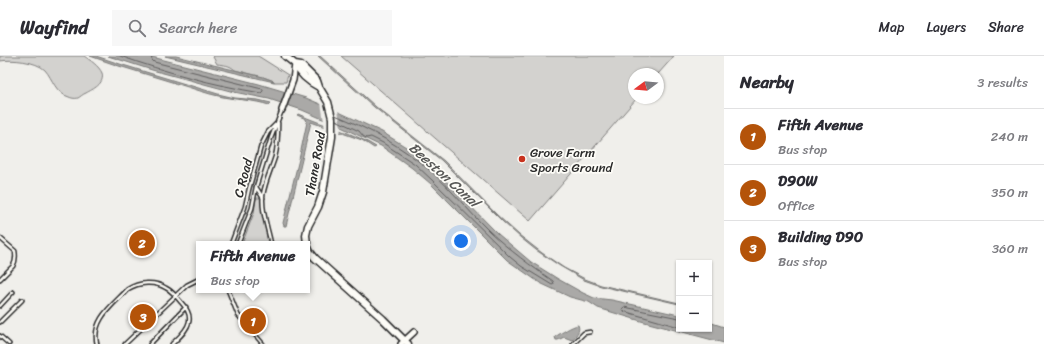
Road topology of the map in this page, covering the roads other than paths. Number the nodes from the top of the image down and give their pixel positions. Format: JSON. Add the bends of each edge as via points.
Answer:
{"nodes":[{"id":1,"x":285,"y":56,"type":"edge"},
{"id":2,"x":295,"y":64,"type":"junction"},
{"id":3,"x":282,"y":110,"type":"joint"},
{"id":4,"x":278,"y":121,"type":"junction"},
{"id":5,"x":256,"y":187,"type":"junction"},
{"id":6,"x":263,"y":198,"type":"junction"},
{"id":7,"x":0,"y":238,"type":"edge"},
{"id":8,"x":232,"y":241,"type":"edge"},
{"id":9,"x":239,"y":241,"type":"edge"},
{"id":10,"x":269,"y":241,"type":"edge"},
{"id":11,"x":307,"y":241,"type":"edge"},
{"id":12,"x":310,"y":252,"type":"edge"},
{"id":13,"x":0,"y":279,"type":"edge"},
{"id":14,"x":196,"y":280,"type":"edge"},
{"id":15,"x":13,"y":292,"type":"dead end"},
{"id":16,"x":229,"y":293,"type":"edge"},
{"id":17,"x":176,"y":296,"type":"junction"},
{"id":18,"x":22,"y":300,"type":"dead end"},
{"id":19,"x":0,"y":306,"type":"edge"},
{"id":20,"x":186,"y":308,"type":"junction"},
{"id":21,"x":0,"y":322,"type":"edge"},
{"id":22,"x":414,"y":332,"type":"dead end"},
{"id":23,"x":590,"y":332,"type":"dead end"},
{"id":24,"x":0,"y":336,"type":"edge"},
{"id":25,"x":405,"y":343,"type":"edge"},
{"id":26,"x":8,"y":344,"type":"edge"},
{"id":27,"x":97,"y":344,"type":"edge"},
{"id":28,"x":125,"y":344,"type":"edge"},
{"id":29,"x":150,"y":344,"type":"edge"},
{"id":30,"x":172,"y":344,"type":"edge"},
{"id":31,"x":262,"y":344,"type":"edge"},
{"id":32,"x":573,"y":344,"type":"edge"}],
"edges":[{"from":1,"to":2,"type":"street","name":"Thane Road"},
{"from":2,"to":3,"type":"street","via":[[291,87]]},
{"from":2,"to":11,"type":"street","name":"Thane Road","via":[[298,71],[324,94],[332,118],[332,137],[323,192],[308,226]]},
{"from":3,"to":4,"type":"lane","name":"C Road"},
{"from":4,"to":5,"type":"lane","name":"C Road","via":[[270,138]]},
{"from":4,"to":6,"type":"lane","name":"C Road","via":[[275,156]]},
{"from":4,"to":8,"type":"lane","name":"C Road","via":[[268,132],[261,146],[245,207]]},
{"from":5,"to":6,"type":"lane","name":"C Road"},
{"from":5,"to":9,"type":"lane","name":"C Road","via":[[252,208]]},
{"from":6,"to":10,"type":"lane","name":"C Road"},
{"from":7,"to":13,"type":"lane","via":[[15,251],[16,259],[13,266]]},
{"from":12,"to":25,"type":"street","name":"Thane Road","via":[[379,315]]},
{"from":14,"to":17,"type":"lane"},
{"from":15,"to":19,"type":"lane"},
{"from":16,"to":31,"type":"lane","via":[[238,315]]},
{"from":17,"to":20,"type":"lane"},
{"from":17,"to":27,"type":"lane","via":[[168,288],[154,283],[128,289],[101,318],[96,330]]},
{"from":17,"to":28,"type":"lane"},
{"from":18,"to":21,"type":"lane"},
{"from":20,"to":29,"type":"lane"},
{"from":20,"to":30,"type":"lane","via":[[189,324]]},
{"from":22,"to":25,"type":"street"},
{"from":23,"to":32,"type":"lane","via":[[584,333]]},
{"from":24,"to":26,"type":"lane"}]}
